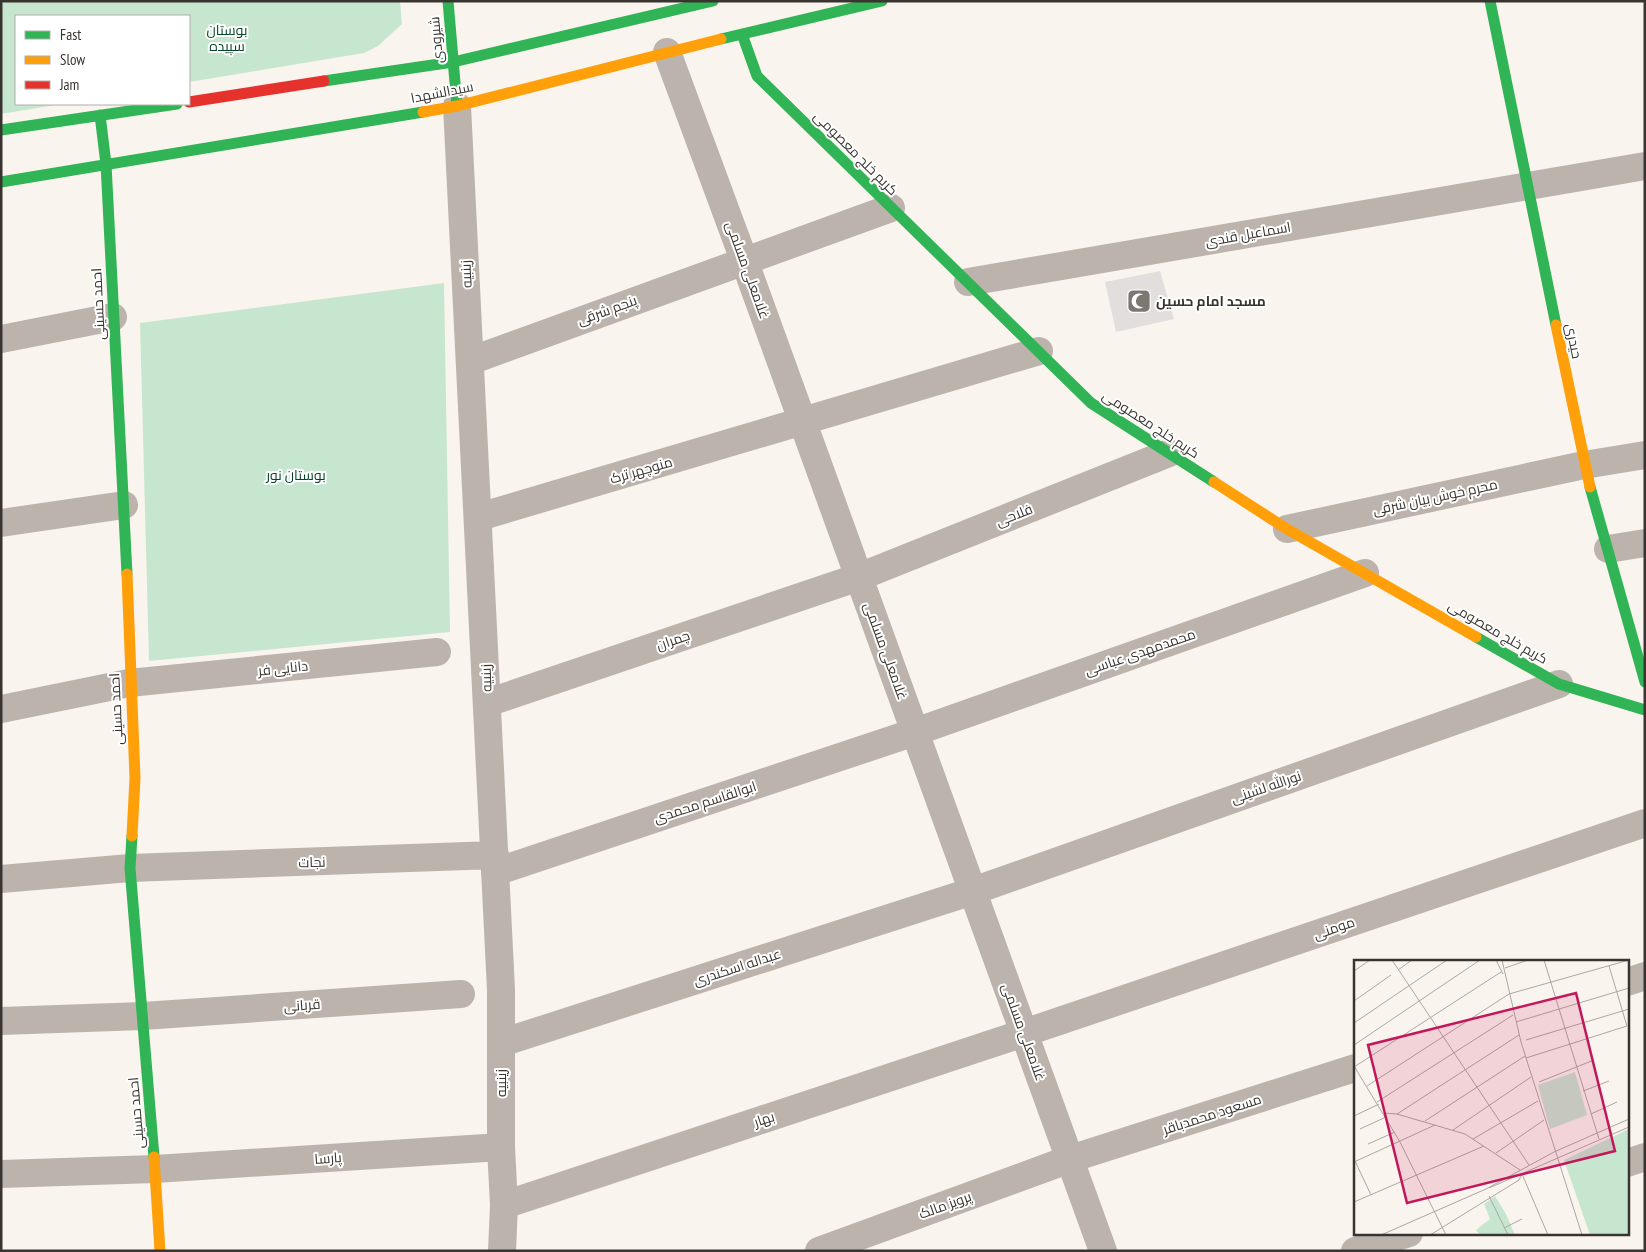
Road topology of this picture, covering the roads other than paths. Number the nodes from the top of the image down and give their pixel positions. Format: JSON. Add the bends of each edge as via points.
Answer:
{"nodes":[{"id":1,"x":448,"y":1,"type":"edge"},
{"id":2,"x":713,"y":1,"type":"edge"},
{"id":3,"x":882,"y":1,"type":"edge"},
{"id":4,"x":1490,"y":1,"type":"edge"},
{"id":5,"x":742,"y":34,"type":"junction"},
{"id":6,"x":666,"y":52,"type":"junction"},
{"id":7,"x":453,"y":62,"type":"junction"},
{"id":8,"x":190,"y":102,"type":"edge"},
{"id":9,"x":170,"y":105,"type":"edge"},
{"id":10,"x":457,"y":106,"type":"junction"},
{"id":11,"x":100,"y":115,"type":"junction"},
{"id":12,"x":1,"y":130,"type":"edge"},
{"id":13,"x":106,"y":164,"type":"junction"},
{"id":14,"x":1645,"y":166,"type":"edge"},
{"id":15,"x":1,"y":182,"type":"edge"},
{"id":16,"x":1527,"y":186,"type":"junction"},
{"id":17,"x":891,"y":208,"type":"junction"},
{"id":18,"x":744,"y":260,"type":"junction"},
{"id":19,"x":968,"y":282,"type":"junction"},
{"id":20,"x":113,"y":317,"type":"junction"},
{"id":21,"x":1,"y":339,"type":"edge"},
{"id":22,"x":1039,"y":351,"type":"junction"},
{"id":23,"x":470,"y":361,"type":"junction"},
{"id":24,"x":803,"y":422,"type":"junction"},
{"id":25,"x":1169,"y":453,"type":"junction"},
{"id":26,"x":1645,"y":455,"type":"edge"},
{"id":27,"x":1584,"y":465,"type":"junction"},
{"id":28,"x":124,"y":505,"type":"junction"},
{"id":29,"x":479,"y":518,"type":"junction"},
{"id":30,"x":1,"y":523,"type":"edge"},
{"id":31,"x":1287,"y":529,"type":"junction"},
{"id":32,"x":1645,"y":543,"type":"edge"},
{"id":33,"x":1608,"y":549,"type":"junction"},
{"id":34,"x":1365,"y":573,"type":"junction"},
{"id":35,"x":859,"y":577,"type":"junction"},
{"id":36,"x":437,"y":652,"type":"dead end"},
{"id":37,"x":1644,"y":677,"type":"edge"},
{"id":38,"x":130,"y":683,"type":"junction"},
{"id":39,"x":1559,"y":684,"type":"junction"},
{"id":40,"x":486,"y":702,"type":"junction"},
{"id":41,"x":1,"y":709,"type":"edge"},
{"id":42,"x":1645,"y":710,"type":"edge"},
{"id":43,"x":915,"y":732,"type":"junction"},
{"id":44,"x":1645,"y":823,"type":"edge"},
{"id":45,"x":495,"y":864,"type":"junction"},
{"id":46,"x":130,"y":868,"type":"junction"},
{"id":47,"x":1,"y":879,"type":"edge"},
{"id":48,"x":973,"y":891,"type":"junction"},
{"id":49,"x":1645,"y":976,"type":"edge"},
{"id":50,"x":1628,"y":982,"type":"edge"},
{"id":51,"x":461,"y":994,"type":"dead end"},
{"id":52,"x":143,"y":1016,"type":"junction"},
{"id":53,"x":1,"y":1020,"type":"edge"},
{"id":54,"x":1024,"y":1033,"type":"junction"},
{"id":55,"x":501,"y":1043,"type":"junction"},
{"id":56,"x":1354,"y":1068,"type":"edge"},
{"id":57,"x":501,"y":1147,"type":"junction"},
{"id":58,"x":1645,"y":1157,"type":"edge"},
{"id":59,"x":1070,"y":1159,"type":"junction"},
{"id":60,"x":1628,"y":1163,"type":"edge"},
{"id":61,"x":156,"y":1169,"type":"junction"},
{"id":62,"x":1,"y":1174,"type":"edge"},
{"id":63,"x":504,"y":1205,"type":"junction"},
{"id":64,"x":1406,"y":1234,"type":"edge"},
{"id":65,"x":160,"y":1251,"type":"edge"},
{"id":66,"x":502,"y":1251,"type":"edge"},
{"id":67,"x":819,"y":1251,"type":"edge"},
{"id":68,"x":1103,"y":1251,"type":"edge"},
{"id":69,"x":1355,"y":1251,"type":"edge"}],
"edges":[{"from":1,"to":7,"type":"street","name":"شیرودی"},
{"from":2,"to":7,"type":"street","name":"سیدالشهدا"},
{"from":3,"to":5,"type":"street","name":"سیدالشهدا"},
{"from":4,"to":16,"type":"street","name":"حیدری"},
{"from":5,"to":6,"type":"street","name":"سیدالشهدا"},
{"from":5,"to":17,"type":"street","name":"کریم خلج معصومی","via":[[757,76]]},
{"from":6,"to":10,"type":"street","name":"سیدالشهدا"},
{"from":6,"to":18,"type":"street","name":"غلامعلی مسلمی"},
{"from":7,"to":8,"type":"street","name":"سیدالشهدا"},
{"from":7,"to":10,"type":"street","name":"شیرودی"},
{"from":9,"to":11,"type":"street"},
{"from":10,"to":13,"type":"street","name":"سیدالشهدا"},
{"from":10,"to":23,"type":"street","name":"زینبیه"},
{"from":11,"to":12,"type":"street"},
{"from":11,"to":13,"type":"street","name":"احمد حسینی"},
{"from":13,"to":15,"type":"street","name":"سیدالشهدا"},
{"from":13,"to":20,"type":"street","name":"احمد حسینی"},
{"from":14,"to":16,"type":"street","name":"اسماعیل قندی"},
{"from":16,"to":19,"type":"street","name":"اسماعیل قندی"},
{"from":16,"to":27,"type":"street","name":"حیدری"},
{"from":17,"to":18,"type":"street","name":"پنجم شرقی"},
{"from":17,"to":19,"type":"street","name":"کریم خلج معصومی"},
{"from":18,"to":23,"type":"street","name":"پنجم شرقی"},
{"from":18,"to":24,"type":"street","name":"غلامعلی مسلمی"},
{"from":19,"to":22,"type":"street","name":"کریم خلج معصومی"},
{"from":20,"to":21,"type":"street"},
{"from":20,"to":28,"type":"street","name":"احمد حسینی"},
{"from":22,"to":24,"type":"street","name":"منوچهر ترک"},
{"from":22,"to":25,"type":"street","name":"کریم خلج معصومی","via":[[1092,403]]},
{"from":23,"to":29,"type":"street","name":"زینبیه"},
{"from":24,"to":29,"type":"street","name":"منوچهر ترک"},
{"from":24,"to":35,"type":"street","name":"غلامعلی مسلمی"},
{"from":25,"to":31,"type":"street","name":"کریم خلج معصومی"},
{"from":25,"to":35,"type":"street","name":"فلاحی"},
{"from":26,"to":27,"type":"street","name":"محرم خوش بیان شرقی"},
{"from":27,"to":31,"type":"street","name":"محرم خوش بیان شرقی"},
{"from":27,"to":33,"type":"street","name":"حیدری"},
{"from":28,"to":30,"type":"street"},
{"from":28,"to":38,"type":"street","name":"احمد حسینی"},
{"from":29,"to":40,"type":"street","name":"زینبیه"},
{"from":31,"to":34,"type":"street","name":"کریم خلج معصومی"},
{"from":32,"to":33,"type":"street"},
{"from":33,"to":37,"type":"street","name":"حیدری"},
{"from":34,"to":39,"type":"street","name":"کریم خلج معصومی"},
{"from":34,"to":43,"type":"street","name":"محمدمهدی عباسی"},
{"from":35,"to":40,"type":"street","name":"چمران"},
{"from":35,"to":43,"type":"street","name":"غلامعلی مسلمی"},
{"from":36,"to":38,"type":"street","name":"دانایی فر"},
{"from":38,"to":41,"type":"street","name":"دانایی فر"},
{"from":38,"to":46,"type":"street","name":"احمد حسینی","via":[[135,778]]},
{"from":39,"to":42,"type":"street","name":"کریم خلج معصومی"},
{"from":39,"to":48,"type":"street","name":"نورالله لشینی"},
{"from":40,"to":45,"type":"street","name":"زینبیه"},
{"from":43,"to":45,"type":"street","name":"ابوالقاسم محمدی"},
{"from":43,"to":48,"type":"street","name":"غلامعلی مسلمی"},
{"from":44,"to":54,"type":"street","name":"مومنی"},
{"from":45,"to":46,"type":"street","name":"نجات"},
{"from":45,"to":55,"type":"street","name":"زینبیه"},
{"from":46,"to":47,"type":"street","name":"نجات"},
{"from":46,"to":52,"type":"street","name":"احمد حسینی"},
{"from":48,"to":54,"type":"street","name":"غلامعلی مسلمی"},
{"from":48,"to":55,"type":"street","name":"عبداله اسکندری"},
{"from":49,"to":50,"type":"street"},
{"from":51,"to":52,"type":"street","name":"قربانی"},
{"from":52,"to":53,"type":"street","name":"قربانی"},
{"from":52,"to":61,"type":"street","name":"احمد حسینی"},
{"from":54,"to":59,"type":"street","name":"غلامعلی مسلمی"},
{"from":54,"to":63,"type":"street","name":"بهار"},
{"from":55,"to":57,"type":"street","name":"زینبیه"},
{"from":56,"to":59,"type":"street","name":"مسعود محمدباقر"},
{"from":57,"to":61,"type":"street","name":"پارسا"},
{"from":57,"to":63,"type":"street","name":"زینبیه"},
{"from":58,"to":60,"type":"street"},
{"from":59,"to":67,"type":"street","name":"پرویز مالک"},
{"from":59,"to":68,"type":"street","name":"غلامعلی مسلمی"},
{"from":61,"to":62,"type":"street","name":"پارسا"},
{"from":61,"to":65,"type":"street","name":"احمد حسینی"},
{"from":63,"to":66,"type":"street","name":"زینبیه"},
{"from":64,"to":69,"type":"street"}]}
